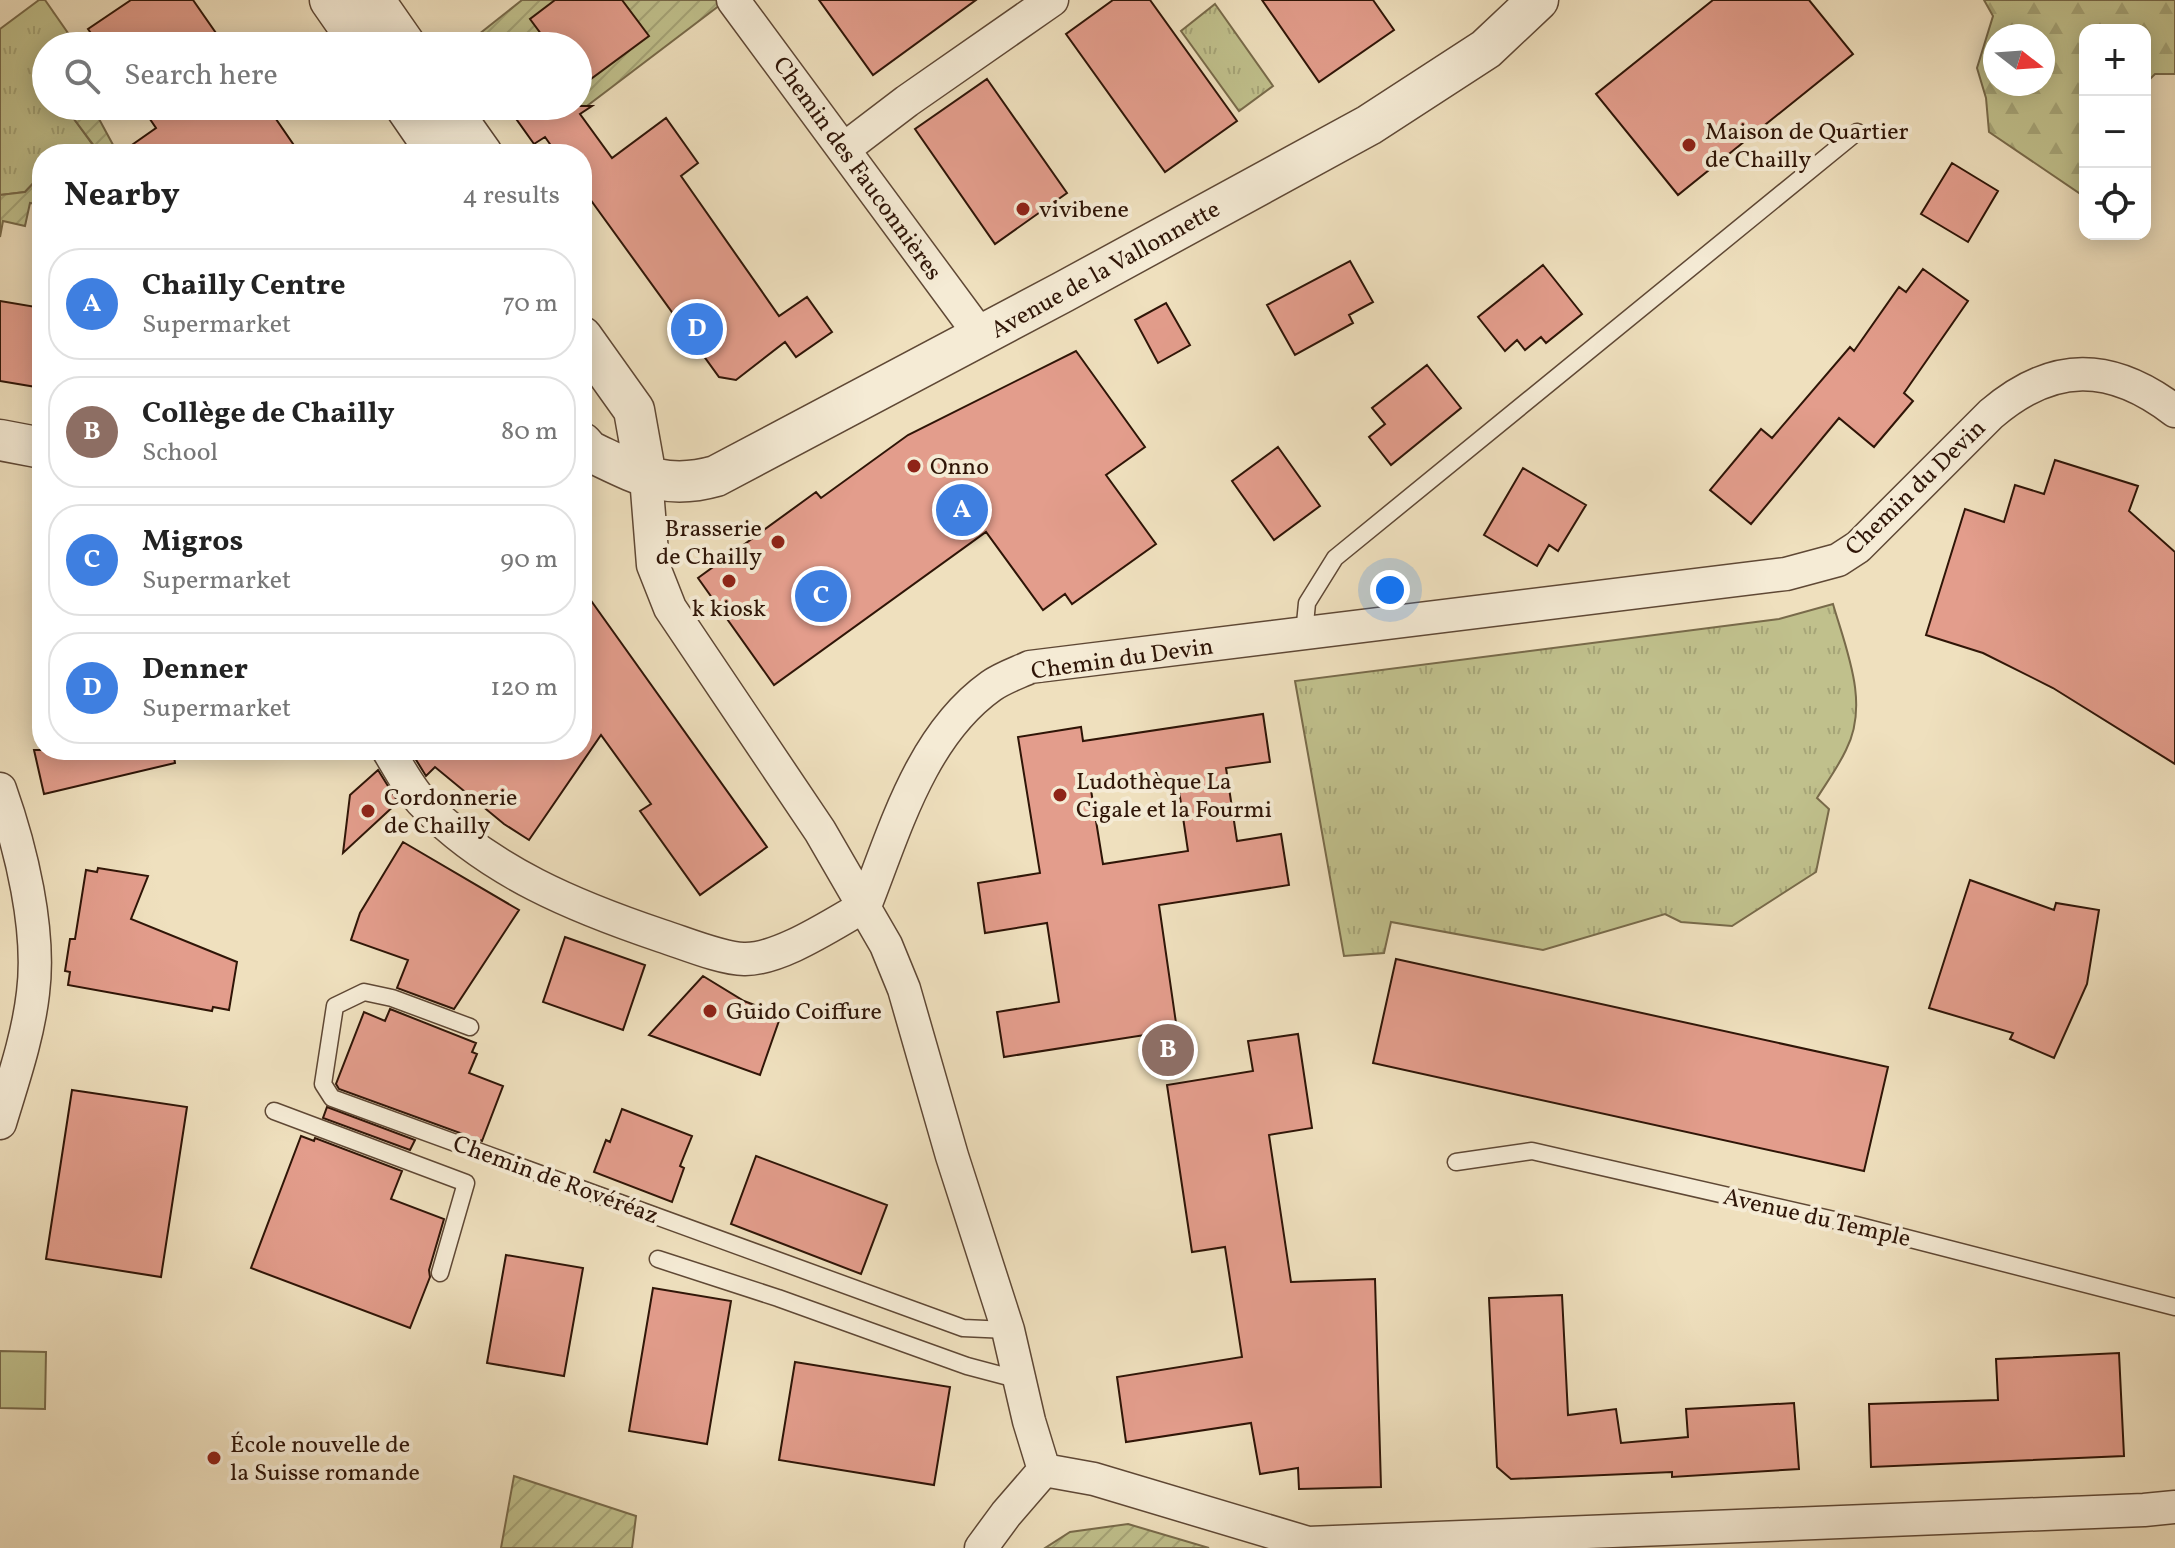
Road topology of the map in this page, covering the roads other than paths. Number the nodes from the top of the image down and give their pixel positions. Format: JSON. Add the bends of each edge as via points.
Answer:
{"nodes":[{"id":1,"x":330,"y":0,"type":"edge"},
{"id":2,"x":374,"y":0,"type":"edge"},
{"id":3,"x":733,"y":0,"type":"edge"},
{"id":4,"x":1052,"y":0,"type":"edge"},
{"id":5,"x":1538,"y":0,"type":"edge"},
{"id":6,"x":352,"y":32,"type":"edge"},
{"id":7,"x":396,"y":32,"type":"edge"},
{"id":8,"x":415,"y":120,"type":"edge"},
{"id":9,"x":458,"y":120,"type":"edge"},
{"id":10,"x":1857,"y":132,"type":"dead end"},
{"id":11,"x":431,"y":144,"type":"edge"},
{"id":12,"x":475,"y":144,"type":"edge"},
{"id":13,"x":844,"y":149,"type":"junction"},
{"id":14,"x":981,"y":336,"type":"junction"},
{"id":15,"x":592,"y":351,"type":"edge"},
{"id":16,"x":2175,"y":411,"type":"edge"},
{"id":17,"x":0,"y":440,"type":"edge"},
{"id":18,"x":32,"y":446,"type":"edge"},
{"id":19,"x":592,"y":452,"type":"edge"},
{"id":20,"x":646,"y":477,"type":"junction"},
{"id":21,"x":1304,"y":634,"type":"junction"},
{"id":22,"x":395,"y":760,"type":"edge"},
{"id":23,"x":4,"y":810,"type":"edge"},
{"id":24,"x":865,"y":906,"type":"junction"},
{"id":25,"x":470,"y":1027,"type":"dead end"},
{"id":26,"x":12,"y":1044,"type":"edge"},
{"id":27,"x":274,"y":1111,"type":"dead end"},
{"id":28,"x":0,"y":1123,"type":"edge"},
{"id":29,"x":1456,"y":1162,"type":"dead end"},
{"id":30,"x":658,"y":1259,"type":"dead end"},
{"id":31,"x":440,"y":1273,"type":"dead end"},
{"id":32,"x":2175,"y":1307,"type":"edge"},
{"id":33,"x":1008,"y":1330,"type":"junction"},
{"id":34,"x":1020,"y":1380,"type":"junction"},
{"id":35,"x":1044,"y":1470,"type":"junction"},
{"id":36,"x":2175,"y":1507,"type":"edge"},
{"id":37,"x":981,"y":1548,"type":"edge"}],
"edges":[{"from":1,"to":6,"type":"street"},
{"from":2,"to":7,"type":"street"},
{"from":3,"to":13,"type":"street","name":"Chemin des Fauconnières"},
{"from":4,"to":13,"type":"street"},
{"from":5,"to":14,"type":"street","name":"Avenue de la Vallonnette","via":[[1486,49],[1369,125]]},
{"from":8,"to":11,"type":"street"},
{"from":9,"to":12,"type":"street"},
{"from":10,"to":21,"type":"lane","via":[[1335,558],[1307,603]]},
{"from":13,"to":14,"type":"street","name":"Chemin des Fauconnières"},
{"from":14,"to":20,"type":"street","name":"Avenue de la Vallonnette","via":[[716,476],[671,483]]},
{"from":15,"to":20,"type":"street","via":[[634,410]]},
{"from":16,"to":21,"type":"street","name":"Chemin du Devin","via":[[2133,385],[2104,375],[2047,378],[2013,395],[1991,414],[1883,524],[1838,560],[1746,580]]},
{"from":17,"to":18,"type":"street"},
{"from":19,"to":20,"type":"street"},
{"from":20,"to":24,"type":"street","via":[[653,565],[670,608]]},
{"from":21,"to":24,"type":"street","name":"Chemin du Devin","via":[[1030,667],[991,686],[960,714],[928,758]]},
{"from":22,"to":24,"type":"street","via":[[424,804],[515,875],[580,908],[704,949],[744,960],[770,954]]},
{"from":23,"to":26,"type":"street","via":[[34,926],[34,992]]},
{"from":24,"to":33,"type":"street","via":[[904,989]]},
{"from":25,"to":33,"type":"lane","name":"Chemin de Rovéréaz","via":[[364,992],[335,1006],[323,1084],[332,1098],[963,1328]]},
{"from":26,"to":28,"type":"street"},
{"from":27,"to":31,"type":"lane","via":[[466,1183]]},
{"from":29,"to":32,"type":"lane","name":"Avenue du Temple","via":[[1532,1151],[1856,1225]]},
{"from":30,"to":34,"type":"lane"},
{"from":33,"to":34,"type":"street"},
{"from":34,"to":35,"type":"street"},
{"from":35,"to":36,"type":"street","via":[[1094,1479],[1308,1543]]},
{"from":35,"to":37,"type":"street"}]}
